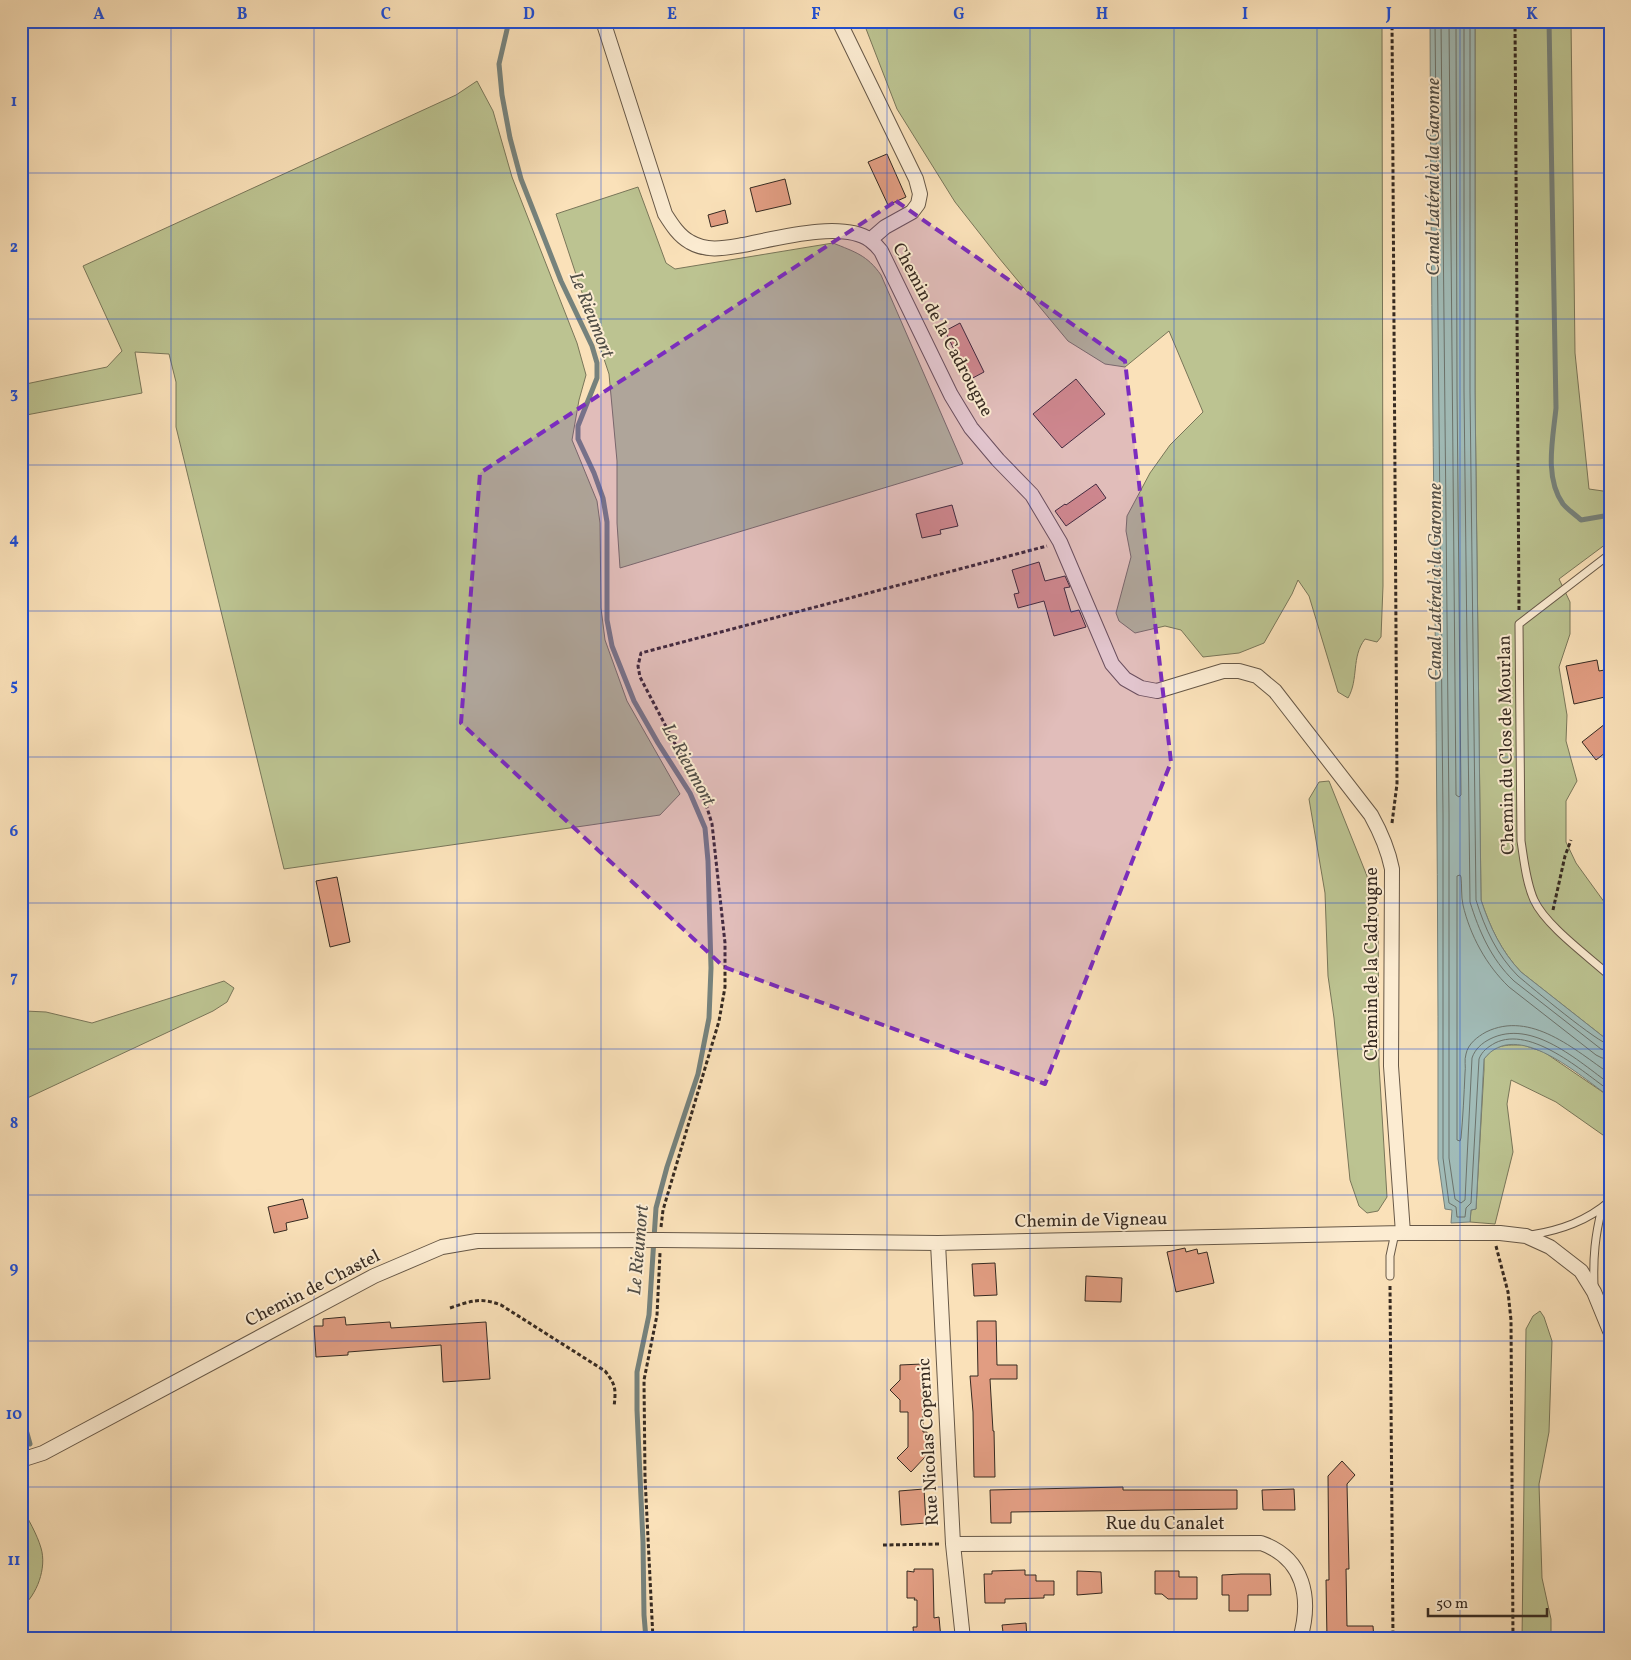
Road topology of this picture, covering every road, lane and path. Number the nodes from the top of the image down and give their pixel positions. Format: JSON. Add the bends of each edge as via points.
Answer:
{"nodes":[{"id":1,"x":603,"y":21,"type":"edge"},
{"id":2,"x":839,"y":21,"type":"edge"},
{"id":3,"x":1392,"y":21,"type":"edge"},
{"id":4,"x":1515,"y":21,"type":"edge"},
{"id":5,"x":870,"y":240,"type":"junction"},
{"id":6,"x":1060,"y":542,"type":"junction"},
{"id":7,"x":1610,"y":554,"type":"edge"},
{"id":8,"x":1519,"y":624,"type":"junction"},
{"id":9,"x":1571,"y":840,"type":"dead end"},
{"id":10,"x":1388,"y":851,"type":"junction"},
{"id":11,"x":1550,"y":923,"type":"junction"},
{"id":12,"x":1610,"y":976,"type":"edge"},
{"id":13,"x":1610,"y":1201,"type":"edge"},
{"id":14,"x":1602,"y":1208,"type":"junction"},
{"id":15,"x":1399,"y":1233,"type":"junction"},
{"id":16,"x":1526,"y":1236,"type":"junction"},
{"id":17,"x":655,"y":1240,"type":"junction"},
{"id":18,"x":938,"y":1243,"type":"junction"},
{"id":19,"x":1495,"y":1243,"type":"dead end"},
{"id":20,"x":1390,"y":1276,"type":"joint"},
{"id":21,"x":1594,"y":1292,"type":"junction"},
{"id":22,"x":450,"y":1308,"type":"dead end"},
{"id":23,"x":1610,"y":1332,"type":"edge"},
{"id":24,"x":614,"y":1407,"type":"dead end"},
{"id":25,"x":21,"y":1460,"type":"edge"},
{"id":26,"x":952,"y":1544,"type":"junction"},
{"id":27,"x":883,"y":1545,"type":"dead end"},
{"id":28,"x":653,"y":1639,"type":"edge"},
{"id":29,"x":963,"y":1639,"type":"edge"},
{"id":30,"x":1300,"y":1639,"type":"edge"},
{"id":31,"x":1394,"y":1639,"type":"edge"},
{"id":32,"x":1513,"y":1639,"type":"edge"}],
"edges":[{"from":1,"to":5,"type":"street","name":"Chemin de la Cadrougne","via":[[665,214],[675,230],[689,242],[704,248],[720,248],[836,231]]},
{"from":2,"to":5,"type":"street","via":[[916,179],[920,194],[912,212]]},
{"from":3,"to":10,"type":"path","via":[[1396,784]]},
{"from":4,"to":8,"type":"path"},
{"from":5,"to":6,"type":"street","name":"Chemin de la Cadrougne","via":[[881,251],[951,396],[971,428],[1032,495]]},
{"from":6,"to":10,"type":"street","name":"Chemin de la Cadrougne","via":[[1112,664],[1125,680],[1157,691],[1224,671],[1257,676],[1275,691],[1371,815]]},
{"from":6,"to":17,"type":"path","via":[[641,653],[640,677],[705,801],[712,824],[725,943],[725,987],[719,1021]]},
{"from":7,"to":8,"type":"lane","name":"Chemin du Clos de Mourlan"},
{"from":8,"to":11,"type":"lane","name":"Chemin du Clos de Mourlan","via":[[1521,840],[1525,870],[1535,901]]},
{"from":9,"to":11,"type":"path"},
{"from":10,"to":15,"type":"street","name":"Chemin de la Cadrougne","via":[[1392,869],[1391,1066]]},
{"from":11,"to":12,"type":"lane","name":"Chemin du Clos de Mourlan"},
{"from":13,"to":14,"type":"lane"},
{"from":14,"to":16,"type":"lane","via":[[1553,1232]]},
{"from":14,"to":21,"type":"lane","via":[[1593,1263]]},
{"from":15,"to":16,"type":"street","name":"Chemin de Vigneau"},
{"from":15,"to":18,"type":"street","name":"Chemin de Vigneau"},
{"from":15,"to":20,"type":"lane","via":[[1390,1256]]},
{"from":16,"to":21,"type":"street","name":"Chemin de Vigneau","via":[[1550,1247],[1581,1271]]},
{"from":17,"to":18,"type":"street","name":"Chemin de Vigneau"},
{"from":17,"to":25,"type":"street","name":"Chemin de Chastel","via":[[477,1241],[442,1247],[374,1276],[43,1453]]},
{"from":17,"to":28,"type":"path","via":[[657,1315],[644,1380]]},
{"from":18,"to":26,"type":"street","name":"Rue Nicolas Copernic"},
{"from":19,"to":32,"type":"path","via":[[1508,1292],[1511,1320]]},
{"from":20,"to":31,"type":"path"},
{"from":21,"to":23,"type":"street","name":"Chemin de Vigneau"},
{"from":22,"to":24,"type":"path","via":[[487,1300],[501,1305],[605,1371],[616,1388]]},
{"from":26,"to":27,"type":"path"},
{"from":26,"to":29,"type":"street","name":"Rue Nicolas Copernic"},
{"from":26,"to":30,"type":"street","name":"Rue du Canalet","via":[[1261,1543],[1287,1557],[1299,1575],[1305,1608]]}]}
